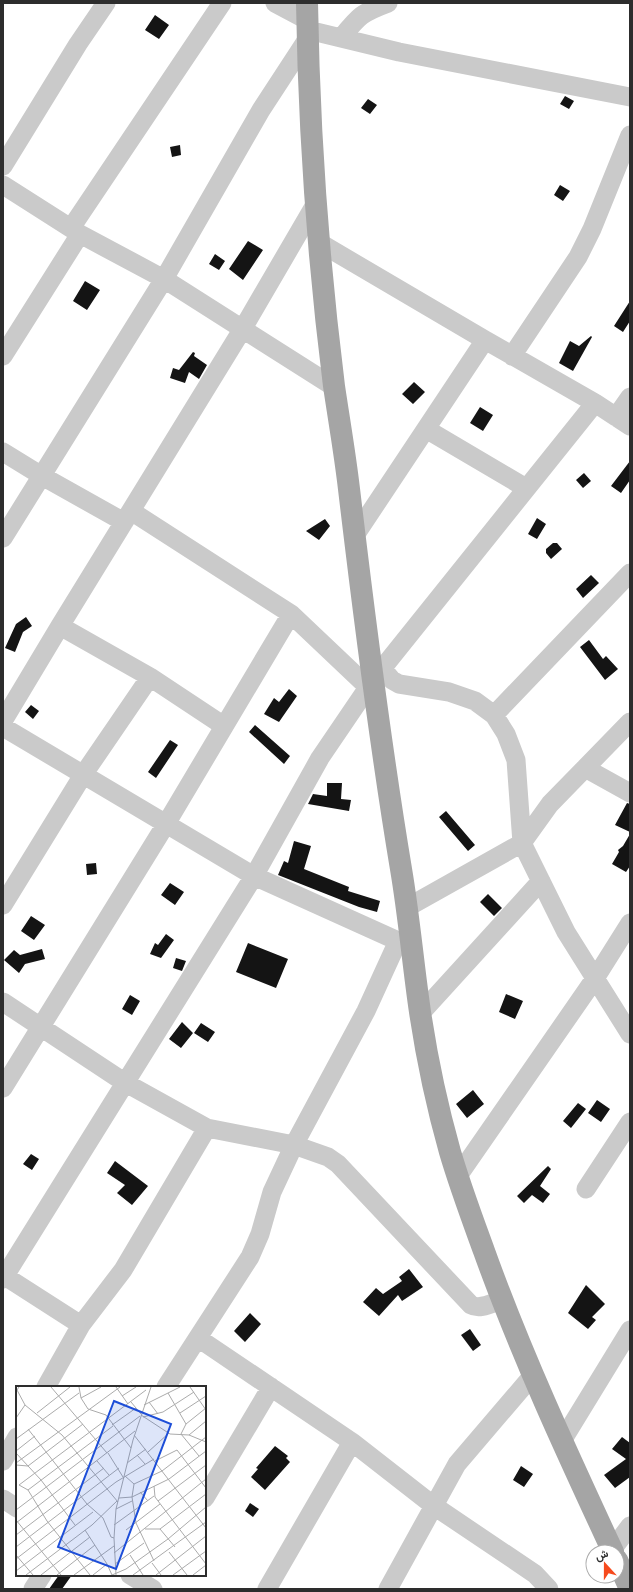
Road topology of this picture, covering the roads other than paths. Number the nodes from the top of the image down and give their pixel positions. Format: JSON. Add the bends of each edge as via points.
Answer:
{"nodes":[{"id":1,"x":106,"y":3,"type":"edge"},
{"id":2,"x":222,"y":3,"type":"edge"},
{"id":3,"x":276,"y":3,"type":"edge"},
{"id":4,"x":388,"y":3,"type":"edge"},
{"id":5,"x":307,"y":23,"type":"edge"},
{"id":6,"x":341,"y":38,"type":"junction"},
{"id":7,"x":630,"y":97,"type":"edge"},
{"id":8,"x":630,"y":135,"type":"edge"},
{"id":9,"x":3,"y":166,"type":"edge"},
{"id":10,"x":3,"y":185,"type":"edge"},
{"id":11,"x":316,"y":203,"type":"junction"},
{"id":12,"x":76,"y":231,"type":"junction"},
{"id":13,"x":320,"y":243,"type":"junction"},
{"id":14,"x":164,"y":279,"type":"junction"},
{"id":15,"x":242,"y":330,"type":"junction"},
{"id":16,"x":485,"y":340,"type":"junction"},
{"id":17,"x":3,"y":356,"type":"edge"},
{"id":18,"x":512,"y":356,"type":"junction"},
{"id":19,"x":334,"y":387,"type":"junction"},
{"id":20,"x":630,"y":397,"type":"edge"},
{"id":21,"x":595,"y":403,"type":"junction"},
{"id":22,"x":623,"y":421,"type":"edge"},
{"id":23,"x":426,"y":429,"type":"junction"},
{"id":24,"x":3,"y":452,"type":"edge"},
{"id":25,"x":42,"y":476,"type":"junction"},
{"id":26,"x":526,"y":488,"type":"junction"},
{"id":27,"x":128,"y":516,"type":"junction"},
{"id":28,"x":354,"y":537,"type":"junction"},
{"id":29,"x":3,"y":538,"type":"edge"},
{"id":30,"x":630,"y":573,"type":"edge"},
{"id":31,"x":291,"y":614,"type":"junction"},
{"id":32,"x":60,"y":626,"type":"junction"},
{"id":33,"x":150,"y":677,"type":"junction"},
{"id":34,"x":374,"y":678,"type":"junction"},
{"id":35,"x":494,"y":715,"type":"junction"},
{"id":36,"x":3,"y":720,"type":"edge"},
{"id":37,"x":630,"y":722,"type":"edge"},
{"id":38,"x":224,"y":726,"type":"junction"},
{"id":39,"x":3,"y":727,"type":"edge"},
{"id":40,"x":585,"y":768,"type":"junction"},
{"id":41,"x":83,"y":775,"type":"junction"},
{"id":42,"x":630,"y":793,"type":"edge"},
{"id":43,"x":166,"y":824,"type":"junction"},
{"id":44,"x":522,"y":842,"type":"junction"},
{"id":45,"x":254,"y":876,"type":"junction"},
{"id":46,"x":541,"y":881,"type":"junction"},
{"id":47,"x":3,"y":905,"type":"edge"},
{"id":48,"x":408,"y":907,"type":"junction"},
{"id":49,"x":630,"y":923,"type":"edge"},
{"id":50,"x":404,"y":943,"type":"junction"},
{"id":51,"x":596,"y":977,"type":"junction"},
{"id":52,"x":3,"y":1002,"type":"edge"},
{"id":53,"x":420,"y":1014,"type":"junction"},
{"id":54,"x":40,"y":1026,"type":"junction"},
{"id":55,"x":630,"y":1034,"type":"edge"},
{"id":56,"x":124,"y":1082,"type":"junction"},
{"id":57,"x":3,"y":1088,"type":"edge"},
{"id":58,"x":630,"y":1122,"type":"edge"},
{"id":59,"x":207,"y":1128,"type":"junction"},
{"id":60,"x":294,"y":1146,"type":"junction"},
{"id":61,"x":458,"y":1176,"type":"junction"},
{"id":62,"x":586,"y":1189,"type":"dead end"},
{"id":63,"x":4,"y":1277,"type":"edge"},
{"id":64,"x":502,"y":1300,"type":"junction"},
{"id":65,"x":81,"y":1325,"type":"junction"},
{"id":66,"x":630,"y":1330,"type":"edge"},
{"id":67,"x":198,"y":1338,"type":"junction"},
{"id":68,"x":533,"y":1376,"type":"junction"},
{"id":69,"x":47,"y":1386,"type":"edge"},
{"id":70,"x":167,"y":1386,"type":"edge"},
{"id":71,"x":271,"y":1387,"type":"junction"},
{"id":72,"x":16,"y":1439,"type":"edge"},
{"id":73,"x":352,"y":1442,"type":"junction"},
{"id":74,"x":562,"y":1442,"type":"junction"},
{"id":75,"x":3,"y":1461,"type":"edge"},
{"id":76,"x":206,"y":1496,"type":"edge"},
{"id":77,"x":3,"y":1499,"type":"edge"},
{"id":78,"x":434,"y":1506,"type":"junction"},
{"id":79,"x":16,"y":1507,"type":"edge"},
{"id":80,"x":630,"y":1526,"type":"edge"},
{"id":81,"x":609,"y":1544,"type":"edge"},
{"id":82,"x":620,"y":1544,"type":"edge"},
{"id":83,"x":41,"y":1576,"type":"edge"},
{"id":84,"x":132,"y":1576,"type":"edge"},
{"id":85,"x":625,"y":1578,"type":"edge"},
{"id":86,"x":530,"y":1581,"type":"edge"},
{"id":87,"x":154,"y":1585,"type":"edge"},
{"id":88,"x":33,"y":1589,"type":"edge"},
{"id":89,"x":267,"y":1589,"type":"edge"},
{"id":90,"x":388,"y":1589,"type":"edge"},
{"id":91,"x":549,"y":1589,"type":"edge"},
{"id":92,"x":630,"y":1589,"type":"edge"}],
"edges":[{"from":1,"to":9,"type":"street"},
{"from":2,"to":12,"type":"street"},
{"from":3,"to":5,"type":"street"},
{"from":4,"to":6,"type":"street","via":[[356,19]]},
{"from":5,"to":6,"type":"street"},
{"from":5,"to":11,"type":"main road"},
{"from":5,"to":14,"type":"street","via":[[261,110]]},
{"from":6,"to":7,"type":"street","via":[[399,52]]},
{"from":8,"to":18,"type":"street","via":[[582,250]]},
{"from":10,"to":12,"type":"street"},
{"from":11,"to":13,"type":"main road"},
{"from":11,"to":15,"type":"street"},
{"from":12,"to":14,"type":"street"},
{"from":12,"to":17,"type":"street"},
{"from":13,"to":16,"type":"street"},
{"from":13,"to":19,"type":"main road"},
{"from":14,"to":15,"type":"street"},
{"from":14,"to":25,"type":"street"},
{"from":15,"to":19,"type":"street"},
{"from":15,"to":27,"type":"street"},
{"from":16,"to":18,"type":"street"},
{"from":16,"to":23,"type":"street"},
{"from":18,"to":21,"type":"street"},
{"from":19,"to":28,"type":"main road","via":[[349,484]]},
{"from":20,"to":22,"type":"street"},
{"from":21,"to":22,"type":"street"},
{"from":21,"to":26,"type":"street"},
{"from":23,"to":26,"type":"street"},
{"from":23,"to":28,"type":"street"},
{"from":24,"to":25,"type":"street"},
{"from":25,"to":27,"type":"street"},
{"from":25,"to":29,"type":"street"},
{"from":26,"to":34,"type":"street"},
{"from":27,"to":31,"type":"street"},
{"from":27,"to":32,"type":"street"},
{"from":28,"to":34,"type":"main road"},
{"from":30,"to":35,"type":"street"},
{"from":31,"to":34,"type":"street"},
{"from":31,"to":38,"type":"street"},
{"from":32,"to":33,"type":"street"},
{"from":32,"to":36,"type":"street"},
{"from":33,"to":38,"type":"street"},
{"from":33,"to":41,"type":"street"},
{"from":34,"to":35,"type":"street","via":[[456,694],[475,701]]},
{"from":34,"to":45,"type":"street","via":[[320,758]]},
{"from":34,"to":48,"type":"main road","via":[[386,782]]},
{"from":35,"to":44,"type":"street","via":[[506,734],[516,760]]},
{"from":37,"to":40,"type":"street"},
{"from":38,"to":43,"type":"street"},
{"from":39,"to":41,"type":"street"},
{"from":40,"to":42,"type":"street"},
{"from":40,"to":44,"type":"street","via":[[550,804]]},
{"from":41,"to":43,"type":"street"},
{"from":41,"to":47,"type":"street"},
{"from":43,"to":45,"type":"street"},
{"from":43,"to":54,"type":"street"},
{"from":44,"to":46,"type":"street"},
{"from":44,"to":48,"type":"street"},
{"from":45,"to":50,"type":"street"},
{"from":45,"to":56,"type":"street"},
{"from":46,"to":51,"type":"street","via":[[566,932]]},
{"from":46,"to":53,"type":"street"},
{"from":48,"to":50,"type":"main road"},
{"from":49,"to":51,"type":"street"},
{"from":50,"to":53,"type":"main road"},
{"from":50,"to":60,"type":"street"},
{"from":51,"to":55,"type":"street"},
{"from":51,"to":61,"type":"street"},
{"from":52,"to":54,"type":"street"},
{"from":53,"to":61,"type":"main road","via":[[434,1087]]},
{"from":54,"to":56,"type":"street"},
{"from":54,"to":57,"type":"street"},
{"from":56,"to":59,"type":"street"},
{"from":56,"to":63,"type":"street"},
{"from":58,"to":62,"type":"street"},
{"from":59,"to":60,"type":"street"},
{"from":59,"to":65,"type":"street","via":[[123,1270]]},
{"from":60,"to":64,"type":"street","via":[[328,1157],[338,1164],[470,1305],[475,1308]]},
{"from":60,"to":67,"type":"street","via":[[272,1192],[260,1234],[250,1257]]},
{"from":61,"to":64,"type":"main road"},
{"from":63,"to":65,"type":"street"},
{"from":64,"to":68,"type":"main road"},
{"from":65,"to":69,"type":"street"},
{"from":66,"to":74,"type":"street"},
{"from":67,"to":70,"type":"street"},
{"from":67,"to":71,"type":"street"},
{"from":68,"to":74,"type":"main road"},
{"from":68,"to":78,"type":"street","via":[[457,1464]]},
{"from":71,"to":73,"type":"street"},
{"from":71,"to":76,"type":"street"},
{"from":72,"to":75,"type":"street"},
{"from":73,"to":78,"type":"street"},
{"from":73,"to":89,"type":"street"},
{"from":74,"to":81,"type":"main road"},
{"from":77,"to":79,"type":"street"},
{"from":78,"to":86,"type":"street"},
{"from":78,"to":90,"type":"street"},
{"from":80,"to":82,"type":"street"},
{"from":83,"to":88,"type":"street"},
{"from":84,"to":87,"type":"street"},
{"from":85,"to":92,"type":"main road"},
{"from":86,"to":91,"type":"street"}]}
